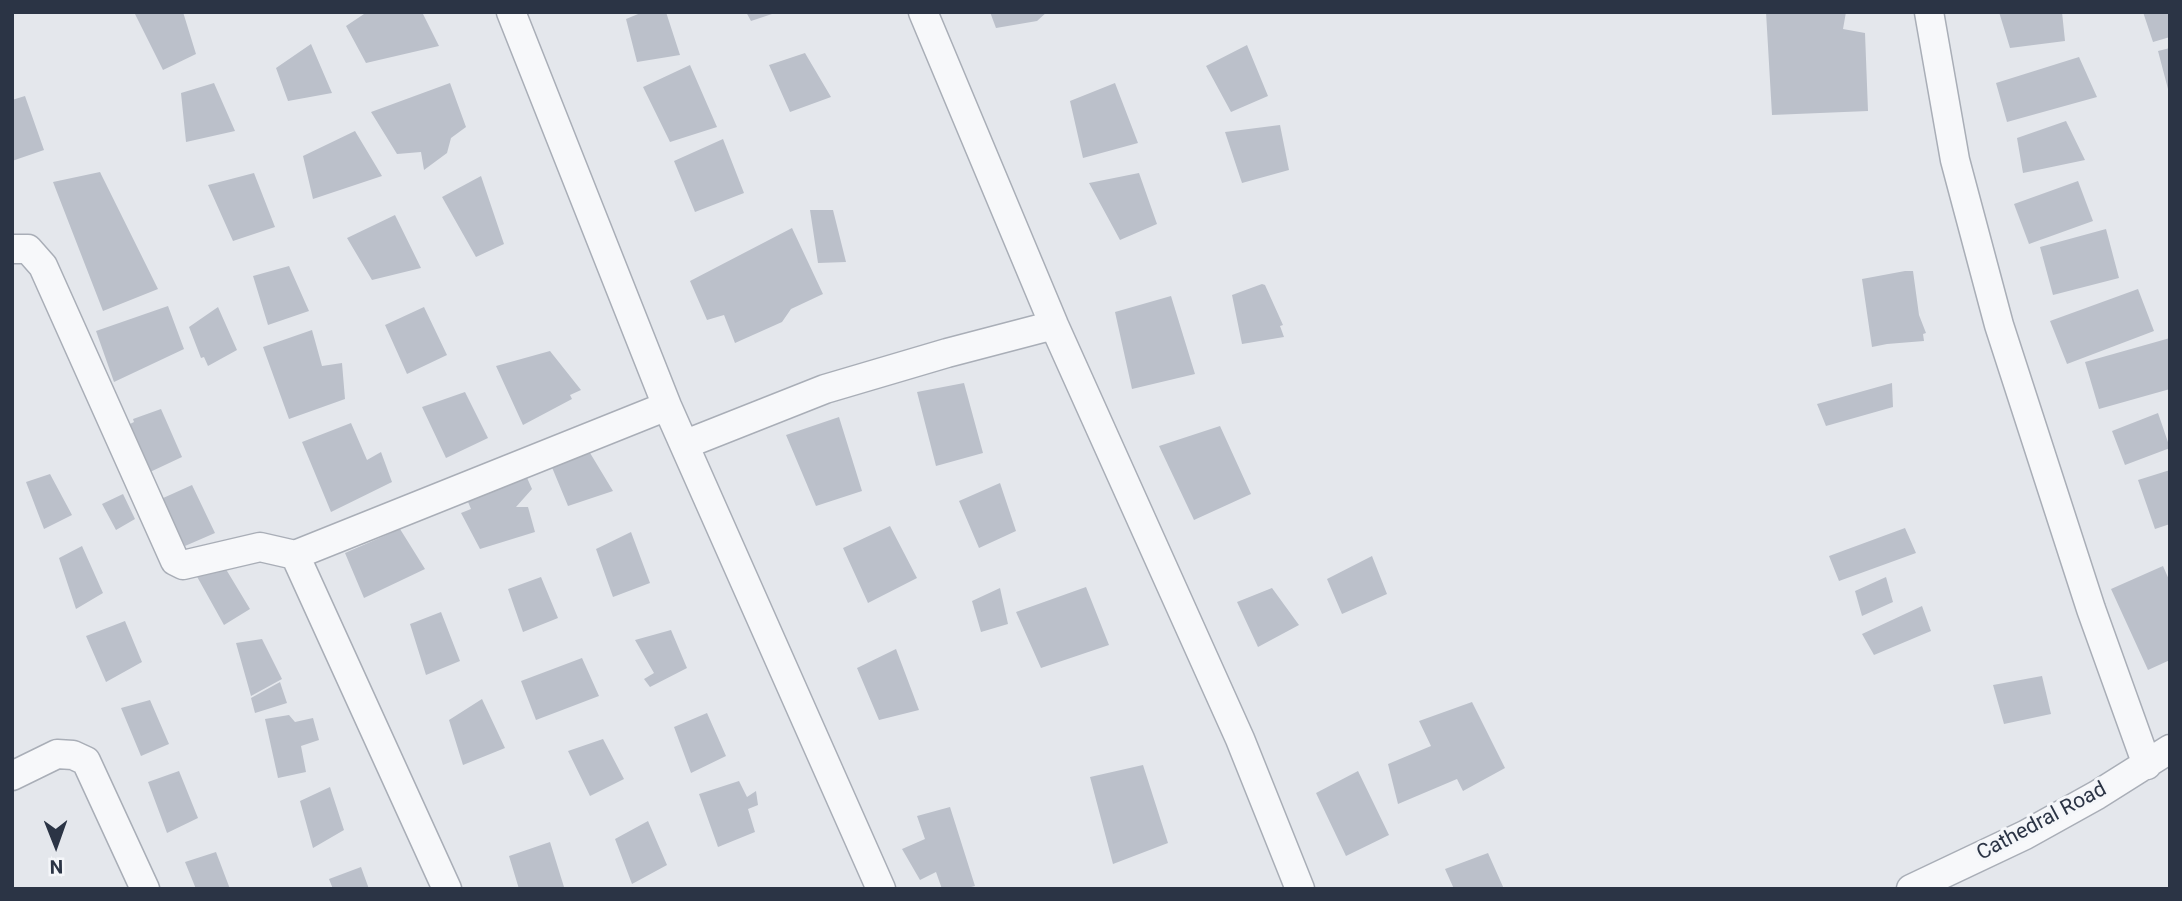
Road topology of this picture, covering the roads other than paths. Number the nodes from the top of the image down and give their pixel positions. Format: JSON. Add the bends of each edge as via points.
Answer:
{"nodes":[{"id":1,"x":511,"y":12,"type":"edge"},
{"id":2,"x":923,"y":12,"type":"edge"},
{"id":3,"x":1929,"y":12,"type":"edge"},
{"id":4,"x":12,"y":249,"type":"edge"},
{"id":5,"x":1054,"y":325,"type":"junction"},
{"id":6,"x":667,"y":406,"type":"junction"},
{"id":7,"x":686,"y":444,"type":"junction"},
{"id":8,"x":295,"y":555,"type":"junction"},
{"id":9,"x":2170,"y":749,"type":"edge"},
{"id":10,"x":2147,"y":765,"type":"junction"},
{"id":11,"x":12,"y":776,"type":"edge"},
{"id":12,"x":145,"y":889,"type":"edge"},
{"id":13,"x":447,"y":889,"type":"edge"},
{"id":14,"x":881,"y":889,"type":"edge"},
{"id":15,"x":1300,"y":889,"type":"edge"},
{"id":16,"x":1911,"y":889,"type":"edge"}],
"edges":[{"from":1,"to":6,"type":"street"},
{"from":2,"to":5,"type":"street"},
{"from":3,"to":10,"type":"street","via":[[1955,160],[1999,325]]},
{"from":4,"to":8,"type":"street","via":[[28,249],[43,266],[175,561],[192,565],[260,547]]},
{"from":5,"to":7,"type":"street","via":[[825,389]]},
{"from":5,"to":15,"type":"street","via":[[1240,739]]},
{"from":6,"to":7,"type":"street"},
{"from":6,"to":8,"type":"street"},
{"from":7,"to":14,"type":"street"},
{"from":8,"to":13,"type":"street"},
{"from":9,"to":10,"type":"street","name":"Cathedral Road"},
{"from":10,"to":16,"type":"street","name":"Cathedral Road","via":[[2025,835]]},
{"from":11,"to":12,"type":"street","via":[[57,754],[86,761]]}]}
